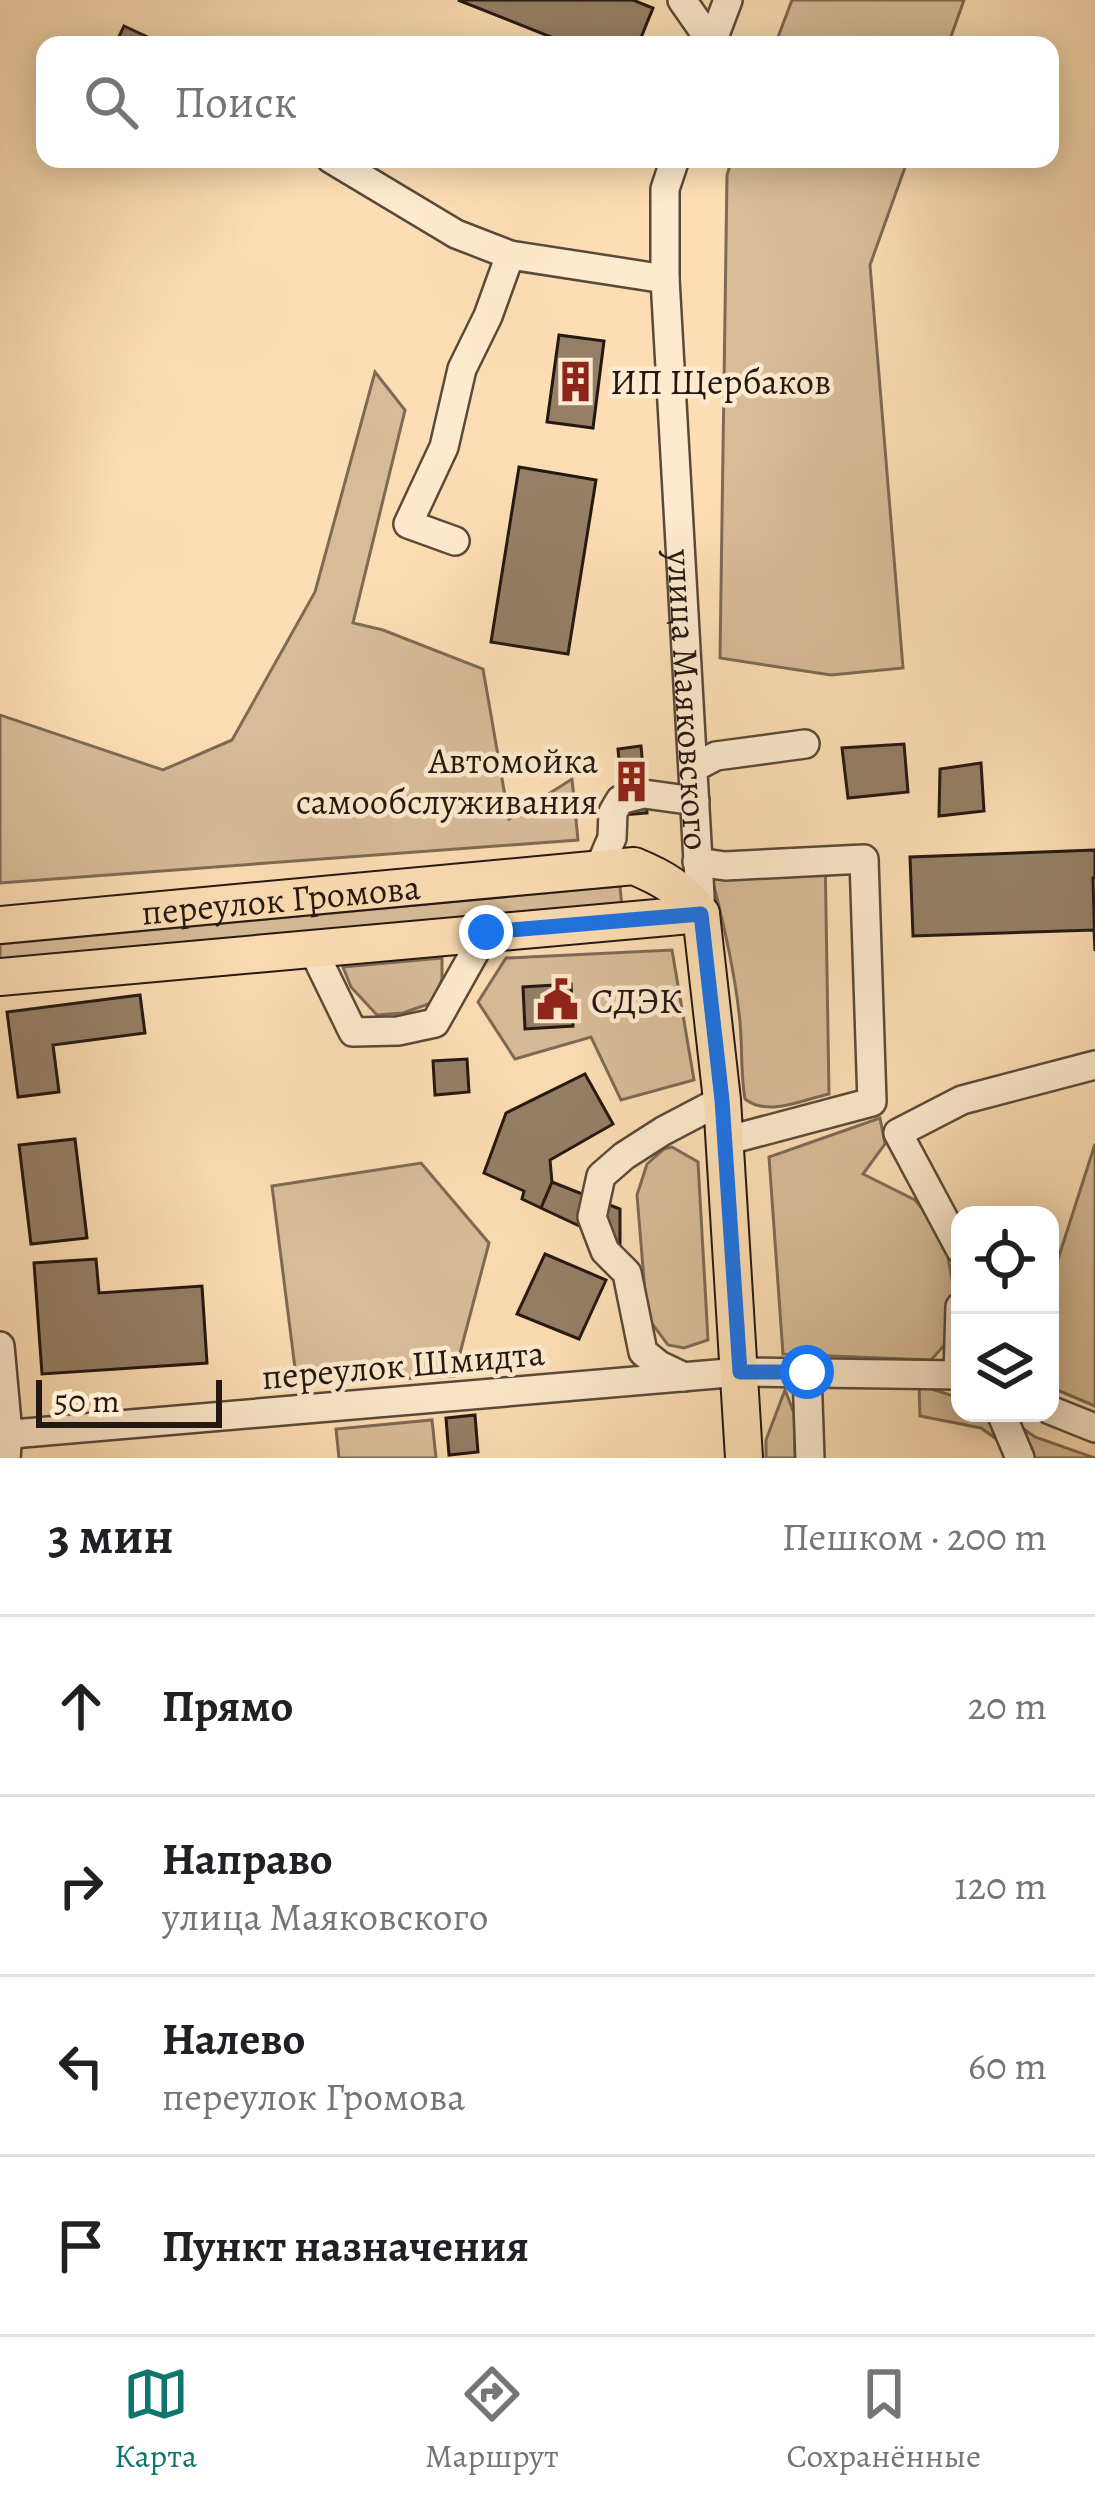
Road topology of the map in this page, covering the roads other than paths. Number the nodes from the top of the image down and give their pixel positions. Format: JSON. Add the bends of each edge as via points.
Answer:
{"nodes":[{"id":1,"x":682,"y":0,"type":"edge"},
{"id":2,"x":728,"y":0,"type":"edge"},
{"id":3,"x":707,"y":36,"type":"edge"},
{"id":4,"x":715,"y":36,"type":"edge"},
{"id":5,"x":346,"y":168,"type":"edge"},
{"id":6,"x":672,"y":168,"type":"edge"},
{"id":7,"x":510,"y":255,"type":"junction"},
{"id":8,"x":665,"y":279,"type":"junction"},
{"id":9,"x":455,"y":541,"type":"dead end"},
{"id":10,"x":806,"y":744,"type":"dead end"},
{"id":11,"x":694,"y":769,"type":"junction"},
{"id":12,"x":695,"y":802,"type":"junction"},
{"id":13,"x":697,"y":862,"type":"junction"},
{"id":14,"x":599,"y":868,"type":"junction"},
{"id":15,"x":701,"y":914,"type":"junction"},
{"id":16,"x":0,"y":925,"type":"edge"},
{"id":17,"x":486,"y":932,"type":"junction"},
{"id":18,"x":312,"y":948,"type":"junction"},
{"id":19,"x":0,"y":977,"type":"edge"},
{"id":20,"x":1095,"y":1065,"type":"edge"},
{"id":21,"x":722,"y":1100,"type":"junction"},
{"id":22,"x":725,"y":1141,"type":"junction"},
{"id":23,"x":951,"y":1232,"type":"edge"},
{"id":24,"x":0,"y":1346,"type":"edge"},
{"id":25,"x":740,"y":1372,"type":"junction"},
{"id":26,"x":807,"y":1372,"type":"junction"},
{"id":27,"x":951,"y":1375,"type":"edge"},
{"id":28,"x":684,"y":1377,"type":"junction"},
{"id":29,"x":1059,"y":1414,"type":"edge"},
{"id":30,"x":1005,"y":1422,"type":"edge"},
{"id":31,"x":1095,"y":1428,"type":"edge"},
{"id":32,"x":5,"y":1442,"type":"edge"},
{"id":33,"x":744,"y":1458,"type":"edge"},
{"id":34,"x":810,"y":1458,"type":"edge"},
{"id":35,"x":1020,"y":1458,"type":"edge"}],
"edges":[{"from":1,"to":3,"type":"street"},
{"from":2,"to":4,"type":"street"},
{"from":5,"to":7,"type":"street","via":[[456,234]]},
{"from":6,"to":8,"type":"street","name":"улица Маяковского"},
{"from":7,"to":8,"type":"street"},
{"from":7,"to":9,"type":"street","via":[[463,369],[444,447],[408,524]]},
{"from":8,"to":11,"type":"street","name":"улица Маяковского"},
{"from":10,"to":11,"type":"street","via":[[716,756]]},
{"from":11,"to":12,"type":"street","name":"улица Маяковского"},
{"from":12,"to":13,"type":"street","name":"улица Маяковского"},
{"from":12,"to":14,"type":"street","via":[[644,794],[620,800]]},
{"from":13,"to":15,"type":"street","name":"улица Маяковского"},
{"from":13,"to":22,"type":"street","via":[[864,859],[872,1102]]},
{"from":14,"to":15,"type":"main road","name":"переулок Громова","via":[[634,866],[664,878]]},
{"from":14,"to":16,"type":"main road","name":"переулок Громова"},
{"from":15,"to":17,"type":"main road","name":"переулок Громова"},
{"from":15,"to":21,"type":"main road","name":"улица Маяковского"},
{"from":17,"to":18,"type":"main road","name":"переулок Громова"},
{"from":17,"to":18,"type":"street","via":[[435,1023],[398,1031],[353,1032]]},
{"from":18,"to":19,"type":"main road","name":"переулок Громова"},
{"from":20,"to":23,"type":"street","via":[[962,1100],[898,1133]]},
{"from":21,"to":22,"type":"main road","name":"улица Маяковского"},
{"from":21,"to":28,"type":"street","via":[[623,1156],[602,1176],[592,1217],[605,1251],[627,1273],[643,1352]]},
{"from":22,"to":25,"type":"main road","name":"улица Маяковского"},
{"from":24,"to":32,"type":"street"},
{"from":25,"to":26,"type":"street","name":"переулок Шмидта"},
{"from":25,"to":28,"type":"street","name":"переулок Шмидта"},
{"from":25,"to":33,"type":"main road","name":"улица Маяковского"},
{"from":26,"to":27,"type":"street","name":"переулок Шмидта"},
{"from":26,"to":34,"type":"street"},
{"from":28,"to":32,"type":"street","name":"переулок Шмидта"},
{"from":29,"to":31,"type":"street"},
{"from":30,"to":35,"type":"street"}]}
